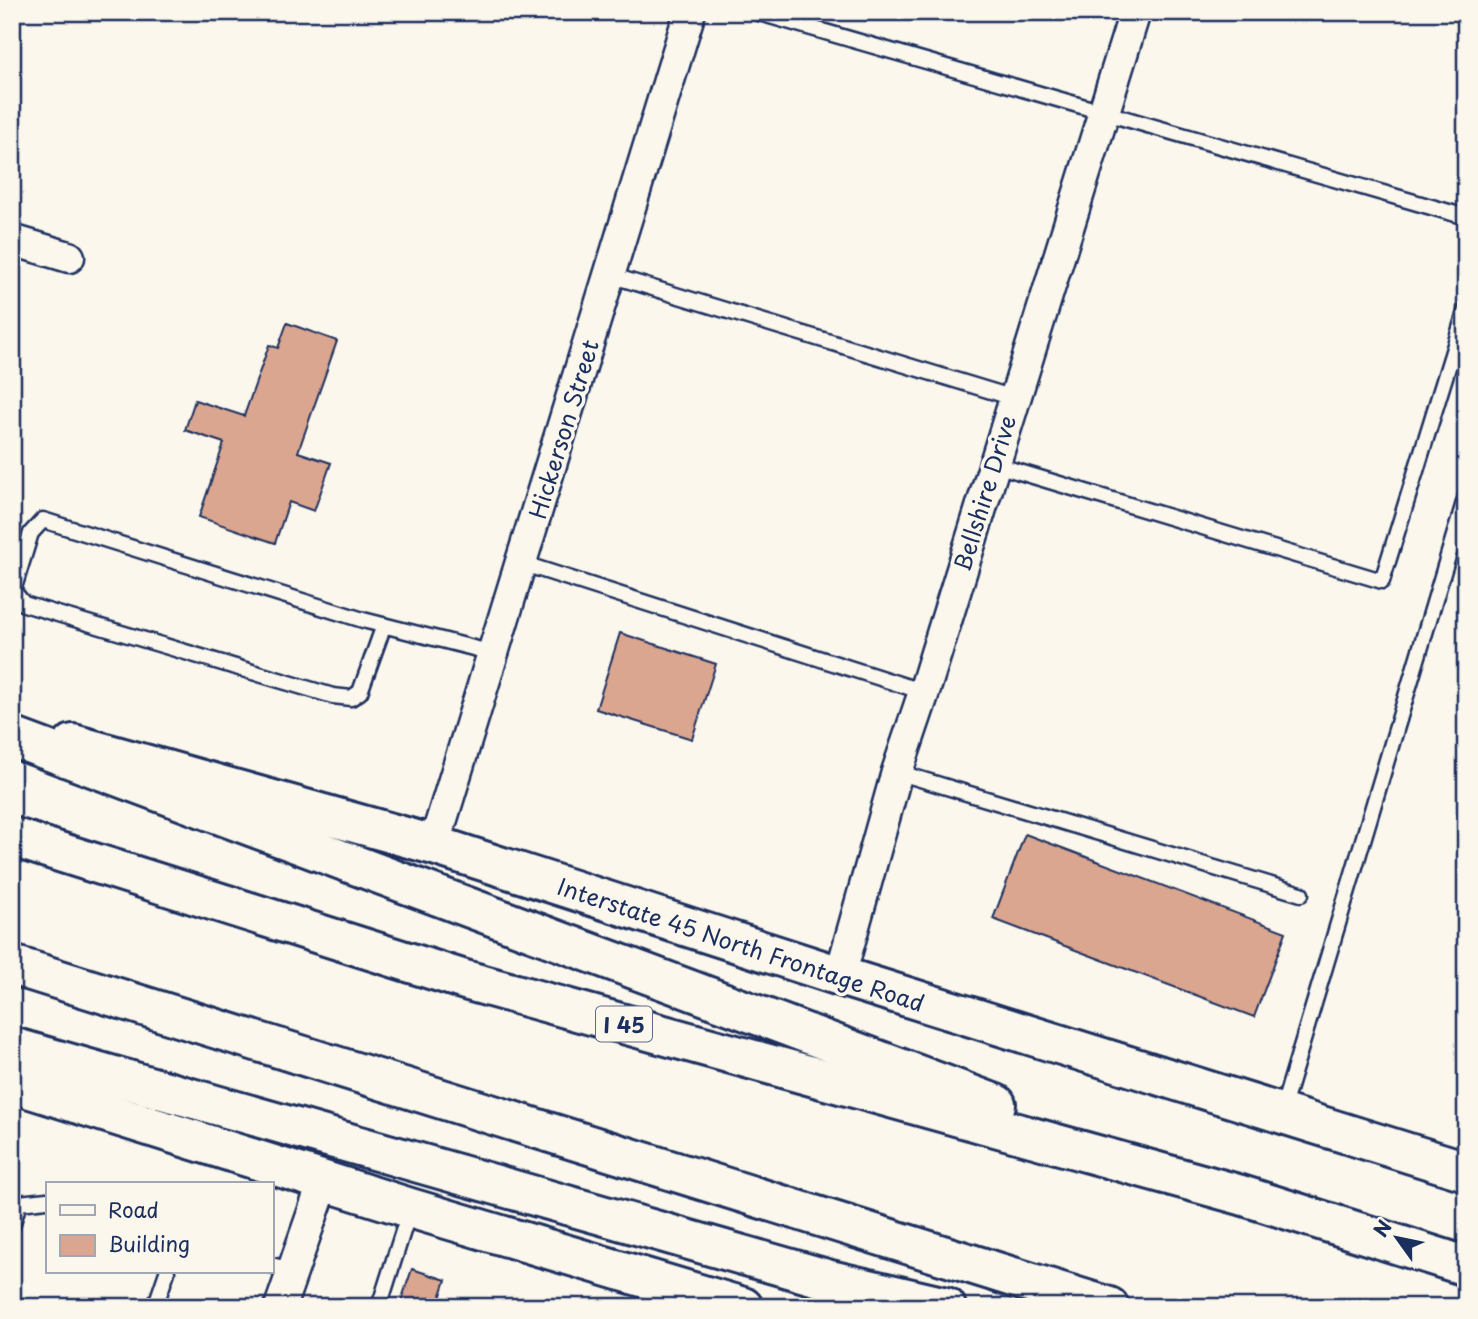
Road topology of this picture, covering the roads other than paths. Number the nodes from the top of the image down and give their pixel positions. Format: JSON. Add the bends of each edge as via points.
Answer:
{"nodes":[{"id":1,"x":690,"y":12,"type":"edge"},
{"id":2,"x":756,"y":12,"type":"edge"},
{"id":3,"x":1135,"y":12,"type":"edge"},
{"id":4,"x":781,"y":16,"type":"edge"},
{"id":5,"x":1103,"y":113,"type":"junction"},
{"id":6,"x":1466,"y":217,"type":"edge"},
{"id":7,"x":12,"y":240,"type":"edge"},
{"id":8,"x":69,"y":257,"type":"dead end"},
{"id":9,"x":610,"y":275,"type":"junction"},
{"id":10,"x":1466,"y":309,"type":"edge"},
{"id":11,"x":1014,"y":398,"type":"junction"},
{"id":12,"x":993,"y":464,"type":"junction"},
{"id":13,"x":1466,"y":496,"type":"edge"},
{"id":14,"x":521,"y":563,"type":"junction"},
{"id":15,"x":384,"y":625,"type":"junction"},
{"id":16,"x":493,"y":653,"type":"junction"},
{"id":17,"x":923,"y":692,"type":"junction"},
{"id":18,"x":12,"y":727,"type":"edge"},
{"id":19,"x":12,"y":737,"type":"edge"},
{"id":20,"x":897,"y":772,"type":"junction"},
{"id":21,"x":12,"y":837,"type":"edge"},
{"id":22,"x":433,"y":845,"type":"junction"},
{"id":23,"x":1301,"y":894,"type":"dead end"},
{"id":24,"x":12,"y":965,"type":"edge"},
{"id":25,"x":840,"y":976,"type":"junction"},
{"id":26,"x":12,"y":1047,"type":"edge"},
{"id":27,"x":12,"y":1083,"type":"edge"},
{"id":28,"x":1281,"y":1115,"type":"junction"},
{"id":29,"x":1466,"y":1171,"type":"edge"},
{"id":30,"x":324,"y":1181,"type":"junction"},
{"id":31,"x":1241,"y":1195,"type":"junction"},
{"id":32,"x":46,"y":1200,"type":"edge"},
{"id":33,"x":410,"y":1208,"type":"junction"},
{"id":34,"x":12,"y":1226,"type":"edge"},
{"id":35,"x":1466,"y":1266,"type":"edge"},
{"id":36,"x":282,"y":1267,"type":"edge"},
{"id":37,"x":166,"y":1274,"type":"edge"},
{"id":38,"x":685,"y":1298,"type":"edge"},
{"id":39,"x":155,"y":1307,"type":"edge"},
{"id":40,"x":280,"y":1307,"type":"edge"},
{"id":41,"x":379,"y":1307,"type":"edge"},
{"id":42,"x":743,"y":1307,"type":"edge"},
{"id":43,"x":946,"y":1307,"type":"edge"},
{"id":44,"x":1109,"y":1307,"type":"edge"}],
"edges":[{"from":1,"to":9,"type":"street","name":"Hickerson Street"},
{"from":2,"to":4,"type":"lane"},
{"from":3,"to":5,"type":"street","name":"Bellshire Drive"},
{"from":4,"to":5,"type":"lane"},
{"from":5,"to":6,"type":"lane"},
{"from":5,"to":11,"type":"street","name":"Bellshire Drive"},
{"from":7,"to":8,"type":"street"},
{"from":9,"to":11,"type":"lane"},
{"from":9,"to":14,"type":"street","name":"Hickerson Street"},
{"from":10,"to":12,"type":"lane","via":[[1382,581]]},
{"from":11,"to":12,"type":"street","name":"Bellshire Drive"},
{"from":12,"to":17,"type":"street","name":"Bellshire Drive"},
{"from":13,"to":28,"type":"lane"},
{"from":14,"to":16,"type":"street","name":"Hickerson Street"},
{"from":14,"to":17,"type":"lane"},
{"from":15,"to":15,"type":"lane","via":[[43,520],[31,533],[13,591],[24,604],[351,698],[360,692]]},
{"from":15,"to":16,"type":"lane"},
{"from":16,"to":22,"type":"street","name":"Hickerson Street"},
{"from":17,"to":20,"type":"street","name":"Bellshire Drive"},
{"from":18,"to":22,"type":"main road","name":"Interstate 45 North Frontage Road"},
{"from":19,"to":31,"type":"main road"},
{"from":20,"to":23,"type":"lane"},
{"from":20,"to":25,"type":"street","name":"Bellshire Drive"},
{"from":21,"to":31,"type":"main road","number":"I 45","via":[[465,980]]},
{"from":22,"to":25,"type":"main road","name":"Interstate 45 North Frontage Road"},
{"from":24,"to":44,"type":"main road"},
{"from":25,"to":28,"type":"main road","name":"Interstate 45 North Frontage Road"},
{"from":26,"to":43,"type":"main road","via":[[830,1280]]},
{"from":27,"to":30,"type":"main road"},
{"from":28,"to":29,"type":"main road","name":"Interstate 45 North Frontage Road"},
{"from":30,"to":33,"type":"main road"},
{"from":30,"to":36,"type":"street"},
{"from":31,"to":35,"type":"main road","number":"I 45"},
{"from":32,"to":34,"type":"lane","via":[[19,1203]]},
{"from":33,"to":38,"type":"main road"},
{"from":33,"to":41,"type":"lane"},
{"from":36,"to":40,"type":"street"},
{"from":37,"to":39,"type":"lane"},
{"from":38,"to":42,"type":"main road"}]}
